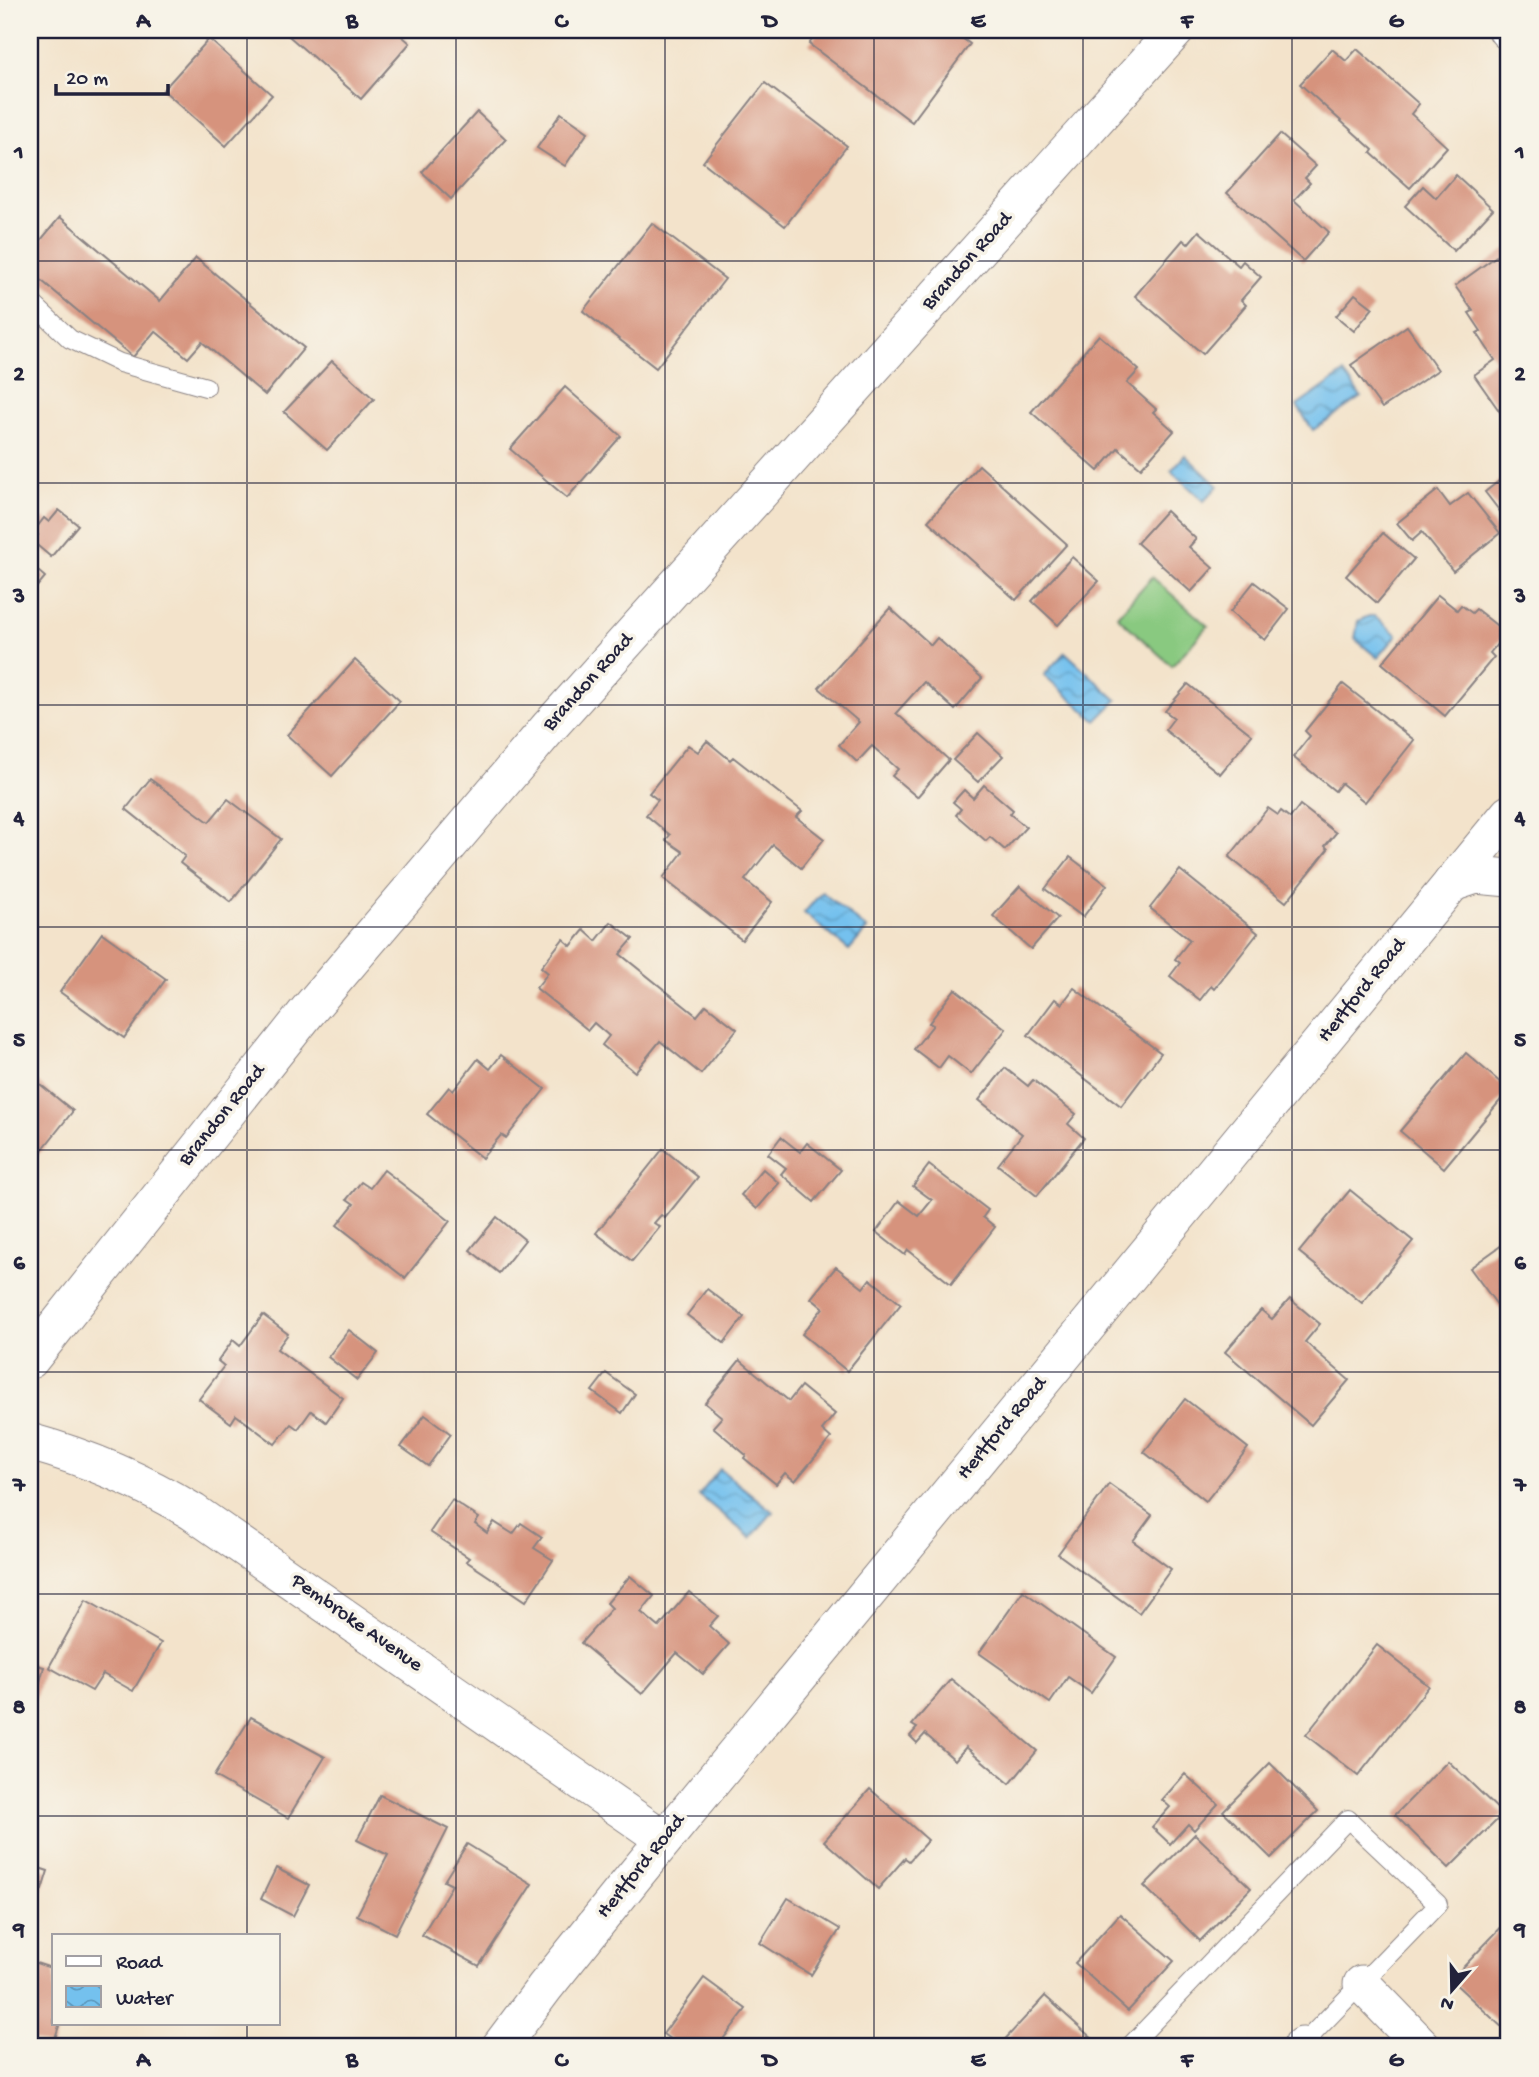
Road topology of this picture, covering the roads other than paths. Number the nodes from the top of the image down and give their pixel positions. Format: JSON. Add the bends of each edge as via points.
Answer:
{"nodes":[{"id":1,"x":1176,"y":30,"type":"edge"},
{"id":2,"x":30,"y":301,"type":"edge"},
{"id":3,"x":206,"y":387,"type":"dead end"},
{"id":4,"x":1509,"y":814,"type":"edge"},
{"id":5,"x":1509,"y":878,"type":"edge"},
{"id":6,"x":1452,"y":883,"type":"junction"},
{"id":7,"x":30,"y":1360,"type":"edge"},
{"id":8,"x":30,"y":1442,"type":"edge"},
{"id":9,"x":664,"y":1839,"type":"junction"},
{"id":10,"x":1362,"y":1984,"type":"junction"},
{"id":11,"x":500,"y":2047,"type":"edge"},
{"id":12,"x":1132,"y":2047,"type":"edge"},
{"id":13,"x":1302,"y":2047,"type":"edge"},
{"id":14,"x":1423,"y":2047,"type":"edge"}],
"edges":[{"from":1,"to":7,"type":"street","name":"Brandon Road","via":[[550,726],[307,1012]]},
{"from":2,"to":3,"type":"lane","via":[[71,339],[120,363]]},
{"from":4,"to":6,"type":"street","name":"Hertford Road"},
{"from":5,"to":6,"type":"street","via":[[1476,875]]},
{"from":6,"to":9,"type":"street","name":"Hertford Road"},
{"from":8,"to":9,"type":"street","name":"Pembroke Avenue","via":[[114,1471],[193,1512]]},
{"from":9,"to":11,"type":"street","name":"Hertford Road"},
{"from":10,"to":12,"type":"lane","via":[[1438,1904],[1348,1819]]},
{"from":10,"to":13,"type":"lane"},
{"from":10,"to":14,"type":"street"}]}
